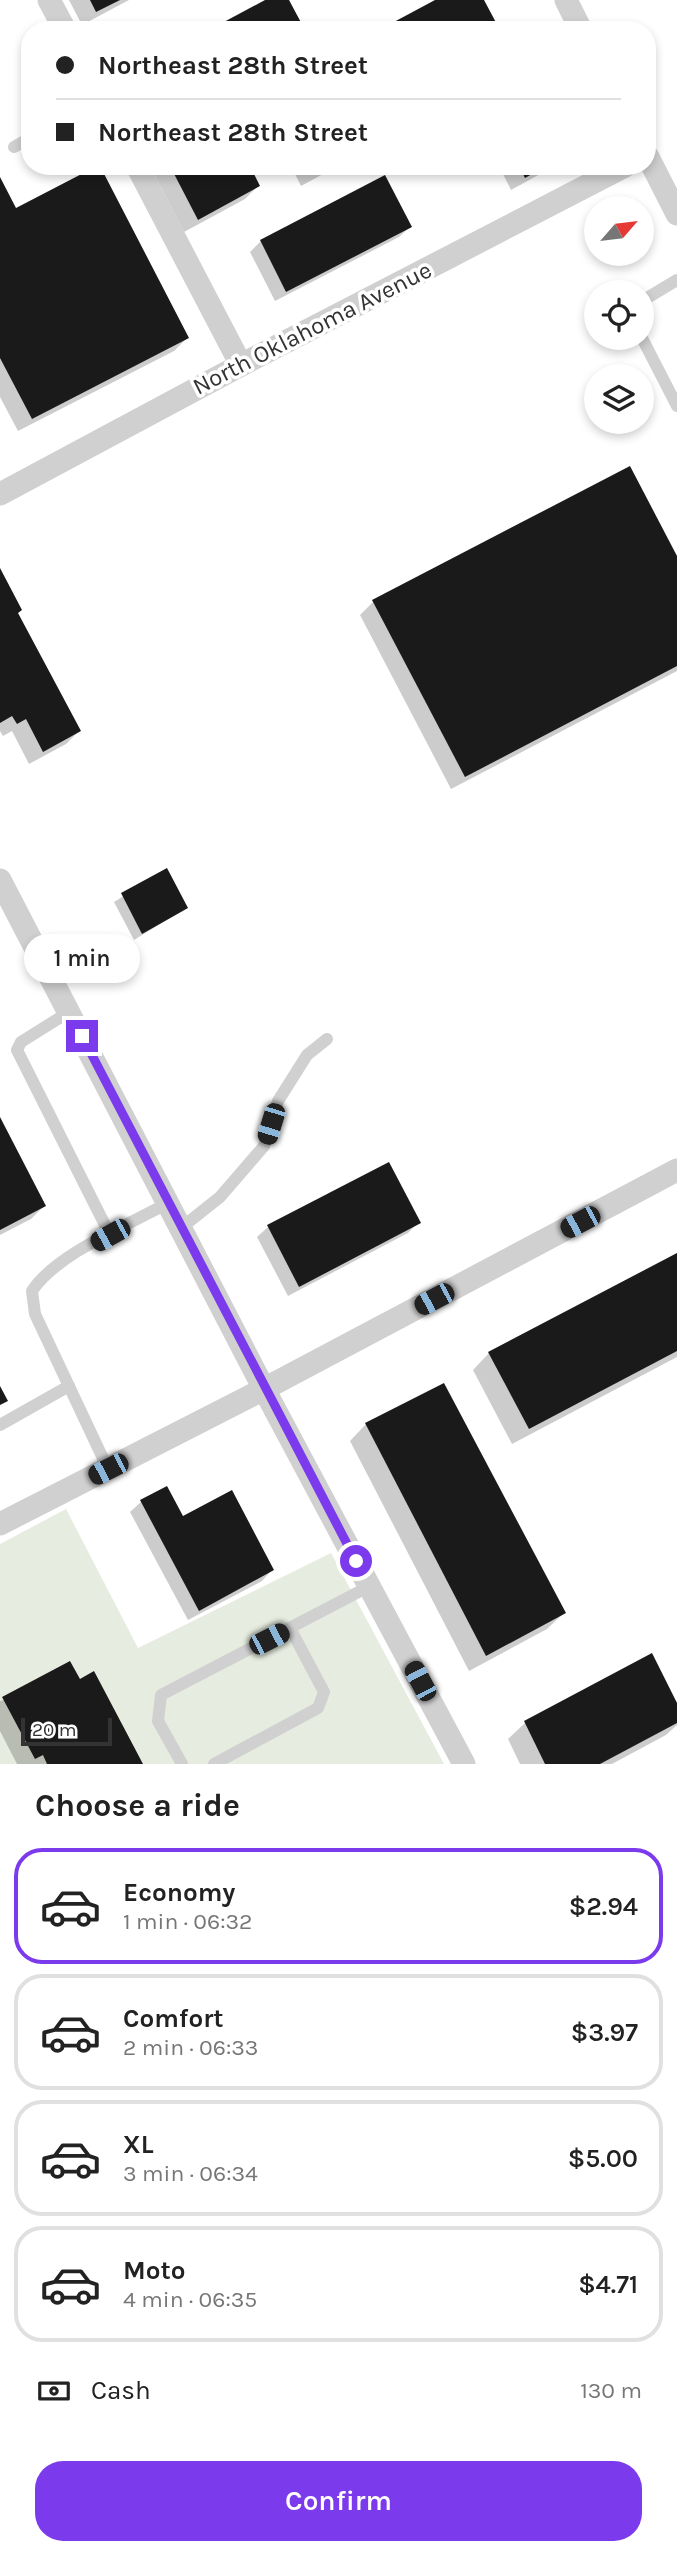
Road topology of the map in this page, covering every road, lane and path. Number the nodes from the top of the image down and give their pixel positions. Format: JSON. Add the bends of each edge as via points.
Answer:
{"nodes":[{"id":1,"x":49,"y":0,"type":"edge"},
{"id":2,"x":566,"y":0,"type":"edge"},
{"id":3,"x":60,"y":21,"type":"edge"},
{"id":4,"x":576,"y":21,"type":"edge"},
{"id":5,"x":21,"y":143,"type":"edge"},
{"id":6,"x":14,"y":147,"type":"dead end"},
{"id":7,"x":656,"y":173,"type":"edge"},
{"id":8,"x":142,"y":175,"type":"edge"},
{"id":9,"x":608,"y":175,"type":"edge"},
{"id":10,"x":677,"y":214,"type":"edge"},
{"id":11,"x":677,"y":280,"type":"edge"},
{"id":12,"x":654,"y":294,"type":"edge"},
{"id":13,"x":648,"y":350,"type":"edge"},
{"id":14,"x":241,"y":365,"type":"junction"},
{"id":15,"x":677,"y":407,"type":"edge"},
{"id":16,"x":0,"y":494,"type":"edge"},
{"id":17,"x":0,"y":880,"type":"edge"},
{"id":18,"x":69,"y":1012,"type":"junction"},
{"id":19,"x":327,"y":1039,"type":"dead end"},
{"id":20,"x":677,"y":1170,"type":"edge"},
{"id":21,"x":168,"y":1203,"type":"junction"},
{"id":22,"x":181,"y":1228,"type":"junction"},
{"id":23,"x":110,"y":1235,"type":"junction"},
{"id":24,"x":69,"y":1386,"type":"junction"},
{"id":25,"x":264,"y":1389,"type":"junction"},
{"id":26,"x":0,"y":1425,"type":"edge"},
{"id":27,"x":108,"y":1469,"type":"junction"},
{"id":28,"x":0,"y":1524,"type":"edge"},
{"id":29,"x":370,"y":1586,"type":"junction"},
{"id":30,"x":290,"y":1628,"type":"junction"},
{"id":31,"x":182,"y":1764,"type":"edge"},
{"id":32,"x":214,"y":1764,"type":"edge"},
{"id":33,"x":464,"y":1764,"type":"edge"}],
"edges":[{"from":1,"to":3,"type":"street"},
{"from":2,"to":4,"type":"street"},
{"from":5,"to":6,"type":"lane"},
{"from":7,"to":10,"type":"street"},
{"from":8,"to":14,"type":"street"},
{"from":9,"to":14,"type":"street","name":"North Oklahoma Avenue"},
{"from":11,"to":12,"type":"lane"},
{"from":13,"to":15,"type":"lane"},
{"from":14,"to":16,"type":"street","name":"North Oklahoma Avenue"},
{"from":17,"to":18,"type":"street"},
{"from":18,"to":21,"type":"street"},
{"from":18,"to":23,"type":"lane","via":[[21,1042],[17,1050]]},
{"from":19,"to":22,"type":"lane","via":[[307,1055],[278,1101],[264,1146],[220,1197]]},
{"from":20,"to":25,"type":"street"},
{"from":21,"to":22,"type":"street"},
{"from":21,"to":23,"type":"lane"},
{"from":22,"to":25,"type":"street"},
{"from":23,"to":24,"type":"lane","via":[[50,1269],[32,1291],[35,1314]]},
{"from":24,"to":26,"type":"lane"},
{"from":24,"to":27,"type":"lane"},
{"from":25,"to":27,"type":"street"},
{"from":25,"to":29,"type":"street"},
{"from":27,"to":28,"type":"street"},
{"from":29,"to":30,"type":"lane"},
{"from":29,"to":33,"type":"street"},
{"from":30,"to":31,"type":"lane","via":[[161,1695],[158,1721]]},
{"from":30,"to":32,"type":"lane","via":[[324,1692],[318,1708]]}]}
